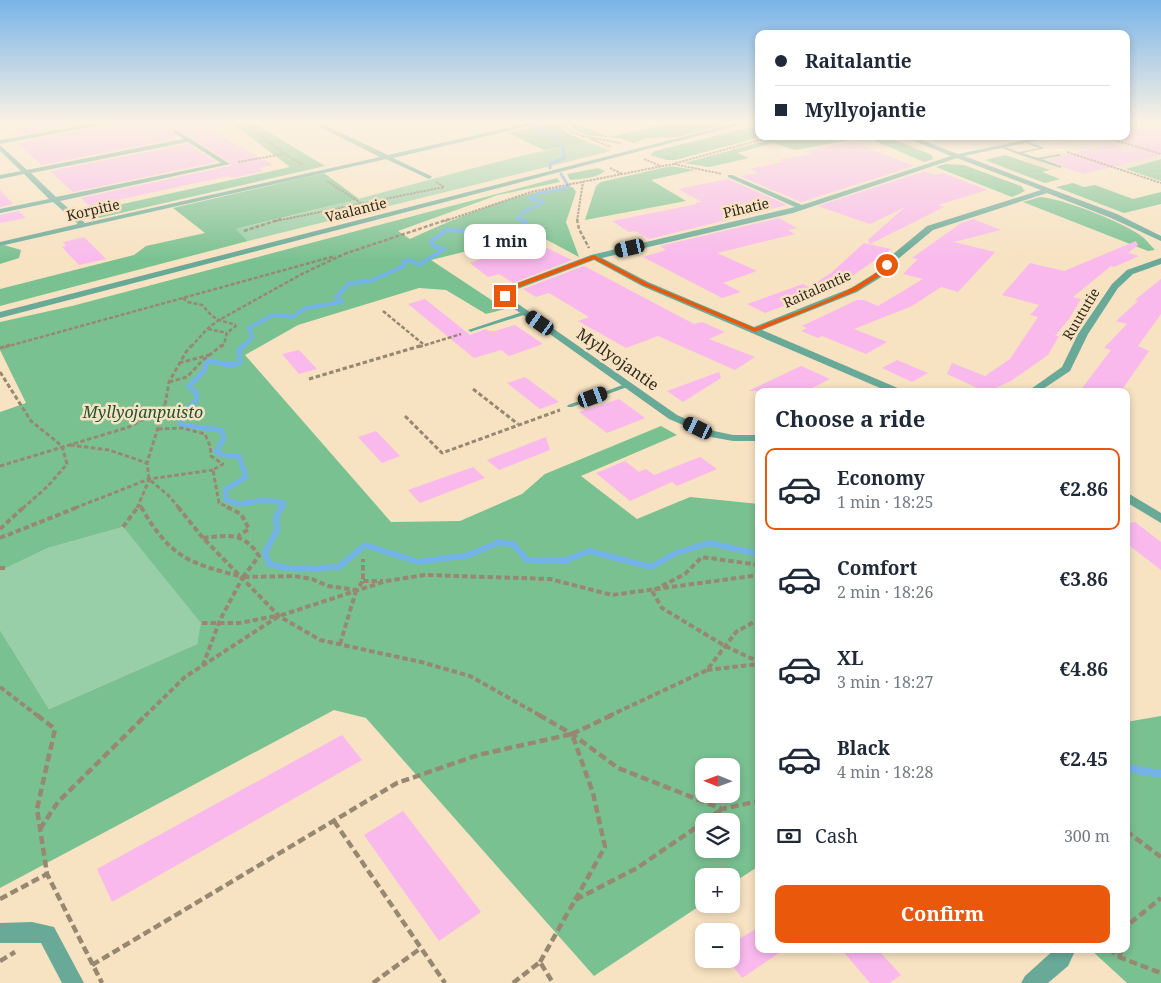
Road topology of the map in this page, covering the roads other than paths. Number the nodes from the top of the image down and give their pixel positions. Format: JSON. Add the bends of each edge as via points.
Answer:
{"nodes":[{"id":1,"x":22,"y":168,"type":"edge"},
{"id":2,"x":47,"y":168,"type":"edge"},
{"id":3,"x":209,"y":168,"type":"edge"},
{"id":4,"x":337,"y":168,"type":"edge"},
{"id":5,"x":409,"y":168,"type":"edge"},
{"id":6,"x":570,"y":168,"type":"edge"},
{"id":7,"x":921,"y":168,"type":"edge"},
{"id":8,"x":988,"y":168,"type":"edge"},
{"id":9,"x":26,"y":172,"type":"junction"},
{"id":10,"x":730,"y":176,"type":"road end"},
{"id":11,"x":0,"y":177,"type":"edge"},
{"id":12,"x":428,"y":177,"type":"road end"},
{"id":13,"x":1046,"y":191,"type":"junction"},
{"id":14,"x":54,"y":200,"type":"junction"},
{"id":15,"x":801,"y":207,"type":"junction"},
{"id":16,"x":0,"y":211,"type":"edge"},
{"id":17,"x":83,"y":225,"type":"junction"},
{"id":18,"x":1161,"y":239,"type":"edge"},
{"id":19,"x":0,"y":244,"type":"edge"},
{"id":20,"x":594,"y":257,"type":"junction"},
{"id":21,"x":1161,"y":260,"type":"edge"},
{"id":22,"x":525,"y":313,"type":"junction"},
{"id":23,"x":0,"y":315,"type":"edge"},
{"id":24,"x":472,"y":330,"type":"road end"},
{"id":25,"x":755,"y":330,"type":"junction"},
{"id":26,"x":628,"y":385,"type":"junction"},
{"id":27,"x":889,"y":388,"type":"edge"},
{"id":28,"x":1036,"y":388,"type":"edge"},
{"id":29,"x":570,"y":406,"type":"road end"},
{"id":30,"x":755,"y":438,"type":"edge"},
{"id":31,"x":1130,"y":499,"type":"edge"},
{"id":32,"x":1161,"y":519,"type":"edge"},
{"id":33,"x":0,"y":933,"type":"edge"},
{"id":34,"x":1064,"y":953,"type":"edge"},
{"id":35,"x":74,"y":983,"type":"edge"},
{"id":36,"x":1032,"y":983,"type":"edge"}],
"edges":[{"from":1,"to":9,"type":"street"},
{"from":2,"to":9,"type":"street"},
{"from":3,"to":14,"type":"street"},
{"from":4,"to":17,"type":"street","name":"Korpitie"},
{"from":5,"to":12,"type":"street"},
{"from":6,"to":23,"type":"street","name":"Vaalantie"},
{"from":7,"to":15,"type":"street","name":"Pihatie"},
{"from":8,"to":13,"type":"street"},
{"from":9,"to":11,"type":"street"},
{"from":9,"to":14,"type":"street"},
{"from":10,"to":15,"type":"street"},
{"from":13,"to":18,"type":"street","via":[[1114,216]]},
{"from":13,"to":25,"type":"street","name":"Raitalantie","via":[[930,228],[894,257],[880,274],[854,290]]},
{"from":14,"to":16,"type":"street"},
{"from":14,"to":17,"type":"street"},
{"from":15,"to":20,"type":"street","name":"Pihatie"},
{"from":17,"to":19,"type":"street","name":"Korpitie"},
{"from":20,"to":22,"type":"street","name":"Myllyojantie","via":[[512,288],[505,296],[507,300]]},
{"from":20,"to":25,"type":"street","via":[[645,284]]},
{"from":21,"to":28,"type":"street","name":"Ruututie","via":[[1130,272],[1115,286],[1066,368]]},
{"from":22,"to":24,"type":"lane"},
{"from":22,"to":26,"type":"street","name":"Myllyojantie"},
{"from":25,"to":27,"type":"street"},
{"from":26,"to":29,"type":"lane"},
{"from":26,"to":30,"type":"street","name":"Myllyojantie","via":[[673,416],[711,434]]},
{"from":31,"to":32,"type":"street"},
{"from":33,"to":35,"type":"street","via":[[47,934]]},
{"from":34,"to":36,"type":"street","via":[[1062,959]]}]}
